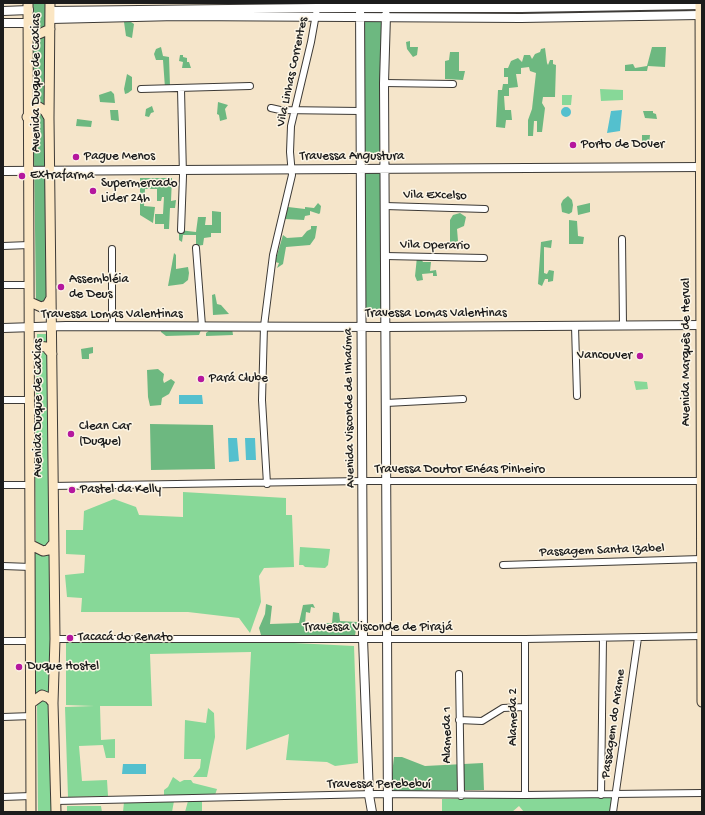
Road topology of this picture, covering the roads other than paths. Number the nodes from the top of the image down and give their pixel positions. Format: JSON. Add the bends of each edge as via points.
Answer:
{"nodes":[{"id":1,"x":700,"y":4,"type":"edge"},
{"id":2,"x":318,"y":5,"type":"edge"},
{"id":3,"x":360,"y":6,"type":"edge"},
{"id":4,"x":28,"y":7,"type":"edge"},
{"id":5,"x":521,"y":8,"type":"junction"},
{"id":6,"x":3,"y":11,"type":"edge"},
{"id":7,"x":51,"y":11,"type":"edge"},
{"id":8,"x":387,"y":11,"type":"edge"},
{"id":9,"x":177,"y":13,"type":"junction"},
{"id":10,"x":699,"y":15,"type":"junction"},
{"id":11,"x":317,"y":17,"type":"junction"},
{"id":12,"x":359,"y":17,"type":"junction"},
{"id":13,"x":521,"y":18,"type":"junction"},
{"id":14,"x":3,"y":23,"type":"edge"},
{"id":15,"x":29,"y":25,"type":"junction"},
{"id":16,"x":50,"y":29,"type":"junction"},
{"id":17,"x":384,"y":82,"type":"junction"},
{"id":18,"x":453,"y":84,"type":"dead end"},
{"id":19,"x":250,"y":86,"type":"dead end"},
{"id":20,"x":141,"y":89,"type":"dead end"},
{"id":21,"x":181,"y":89,"type":"junction"},
{"id":22,"x":271,"y":108,"type":"dead end"},
{"id":23,"x":294,"y":110,"type":"junction"},
{"id":24,"x":360,"y":111,"type":"junction"},
{"id":25,"x":27,"y":116,"type":"junction"},
{"id":26,"x":49,"y":118,"type":"junction"},
{"id":27,"x":701,"y":123,"type":"edge"},
{"id":28,"x":701,"y":167,"type":"edge"},
{"id":29,"x":360,"y":168,"type":"junction"},
{"id":30,"x":384,"y":168,"type":"junction"},
{"id":31,"x":291,"y":169,"type":"junction"},
{"id":32,"x":3,"y":170,"type":"edge"},
{"id":33,"x":28,"y":170,"type":"junction"},
{"id":34,"x":50,"y":170,"type":"junction"},
{"id":35,"x":182,"y":170,"type":"junction"},
{"id":36,"x":385,"y":206,"type":"junction"},
{"id":37,"x":485,"y":208,"type":"dead end"},
{"id":38,"x":181,"y":230,"type":"dead end"},
{"id":39,"x":622,"y":239,"type":"dead end"},
{"id":40,"x":701,"y":242,"type":"edge"},
{"id":41,"x":29,"y":245,"type":"junction"},
{"id":42,"x":3,"y":246,"type":"edge"},
{"id":43,"x":196,"y":248,"type":"dead end"},
{"id":44,"x":112,"y":249,"type":"dead end"},
{"id":45,"x":385,"y":256,"type":"junction"},
{"id":46,"x":484,"y":258,"type":"dead end"},
{"id":47,"x":30,"y":284,"type":"junction"},
{"id":48,"x":3,"y":285,"type":"edge"},
{"id":49,"x":51,"y":298,"type":"junction"},
{"id":50,"x":30,"y":302,"type":"junction"},
{"id":51,"x":701,"y":325,"type":"edge"},
{"id":52,"x":51,"y":326,"type":"junction"},
{"id":53,"x":202,"y":326,"type":"junction"},
{"id":54,"x":264,"y":326,"type":"junction"},
{"id":55,"x":361,"y":326,"type":"junction"},
{"id":56,"x":575,"y":326,"type":"junction"},
{"id":57,"x":623,"y":326,"type":"junction"},
{"id":58,"x":112,"y":327,"type":"junction"},
{"id":59,"x":385,"y":327,"type":"junction"},
{"id":60,"x":3,"y":328,"type":"edge"},
{"id":61,"x":30,"y":328,"type":"junction"},
{"id":62,"x":30,"y":353,"type":"junction"},
{"id":63,"x":52,"y":354,"type":"junction"},
{"id":64,"x":577,"y":396,"type":"dead end"},
{"id":65,"x":463,"y":399,"type":"dead end"},
{"id":66,"x":3,"y":400,"type":"edge"},
{"id":67,"x":29,"y":400,"type":"junction"},
{"id":68,"x":386,"y":403,"type":"junction"},
{"id":69,"x":363,"y":481,"type":"junction"},
{"id":70,"x":386,"y":481,"type":"junction"},
{"id":71,"x":700,"y":481,"type":"junction"},
{"id":72,"x":267,"y":484,"type":"junction"},
{"id":73,"x":3,"y":485,"type":"edge"},
{"id":74,"x":29,"y":485,"type":"junction"},
{"id":75,"x":52,"y":486,"type":"junction"},
{"id":76,"x":53,"y":544,"type":"junction"},
{"id":77,"x":30,"y":545,"type":"junction"},
{"id":78,"x":702,"y":559,"type":"edge"},
{"id":79,"x":503,"y":565,"type":"dead end"},
{"id":80,"x":3,"y":566,"type":"edge"},
{"id":81,"x":31,"y":568,"type":"junction"},
{"id":82,"x":702,"y":598,"type":"edge"},
{"id":83,"x":702,"y":636,"type":"edge"},
{"id":84,"x":603,"y":638,"type":"junction"},
{"id":85,"x":638,"y":638,"type":"junction"},
{"id":86,"x":54,"y":639,"type":"junction"},
{"id":87,"x":363,"y":639,"type":"junction"},
{"id":88,"x":387,"y":639,"type":"junction"},
{"id":89,"x":525,"y":639,"type":"junction"},
{"id":90,"x":3,"y":641,"type":"edge"},
{"id":91,"x":30,"y":641,"type":"junction"},
{"id":92,"x":459,"y":674,"type":"dead end"},
{"id":93,"x":702,"y":687,"type":"edge"},
{"id":94,"x":702,"y":702,"type":"edge"},
{"id":95,"x":31,"y":703,"type":"junction"},
{"id":96,"x":53,"y":703,"type":"junction"},
{"id":97,"x":524,"y":707,"type":"junction"},
{"id":98,"x":32,"y":716,"type":"junction"},
{"id":99,"x":3,"y":717,"type":"edge"},
{"id":100,"x":459,"y":720,"type":"junction"},
{"id":101,"x":702,"y":793,"type":"edge"},
{"id":102,"x":369,"y":794,"type":"junction"},
{"id":103,"x":388,"y":794,"type":"junction"},
{"id":104,"x":525,"y":795,"type":"junction"},
{"id":105,"x":601,"y":795,"type":"junction"},
{"id":106,"x":615,"y":795,"type":"junction"},
{"id":107,"x":31,"y":796,"type":"junction"},
{"id":108,"x":461,"y":796,"type":"junction"},
{"id":109,"x":3,"y":797,"type":"edge"},
{"id":110,"x":56,"y":801,"type":"junction"},
{"id":111,"x":31,"y":812,"type":"edge"},
{"id":112,"x":56,"y":812,"type":"edge"},
{"id":113,"x":372,"y":812,"type":"edge"},
{"id":114,"x":388,"y":812,"type":"edge"},
{"id":115,"x":613,"y":812,"type":"edge"}],
"edges":[{"from":1,"to":5,"type":"street"},
{"from":1,"to":10,"type":"main road","name":"Avenida Marquês de Herval"},
{"from":2,"to":3,"type":"street"},
{"from":2,"to":9,"type":"street","via":[[186,8]]},
{"from":2,"to":11,"type":"street","name":"Vila Linhas Correntes"},
{"from":3,"to":8,"type":"street"},
{"from":3,"to":12,"type":"street","name":"Avenida Visconde de Inhaúma"},
{"from":4,"to":6,"type":"street"},
{"from":4,"to":15,"type":"main road","name":"Avenida Duque de Caxias"},
{"from":5,"to":8,"type":"street"},
{"from":5,"to":13,"type":"street"},
{"from":7,"to":9,"type":"street"},
{"from":7,"to":9,"type":"street","via":[[138,8]]},
{"from":7,"to":16,"type":"main road","name":"Avenida Duque de Caxias"},
{"from":8,"to":12,"type":"street"},
{"from":8,"to":13,"type":"street"},
{"from":8,"to":17,"type":"street"},
{"from":9,"to":11,"type":"street"},
{"from":10,"to":13,"type":"street"},
{"from":10,"to":27,"type":"main road","name":"Avenida Marquês de Herval"},
{"from":11,"to":12,"type":"street"},
{"from":11,"to":23,"type":"street","name":"Vila Linhas Correntes"},
{"from":12,"to":24,"type":"street","name":"Avenida Visconde de Inhaúma"},
{"from":14,"to":15,"type":"street"},
{"from":15,"to":16,"type":"main road","via":[[33,33],[39,34]]},
{"from":15,"to":25,"type":"main road","name":"Avenida Duque de Caxias"},
{"from":16,"to":26,"type":"main road","name":"Avenida Duque de Caxias"},
{"from":17,"to":18,"type":"street"},
{"from":17,"to":30,"type":"street"},
{"from":19,"to":21,"type":"street"},
{"from":20,"to":21,"type":"street"},
{"from":21,"to":35,"type":"street"},
{"from":22,"to":23,"type":"street"},
{"from":23,"to":24,"type":"street"},
{"from":23,"to":31,"type":"street","name":"Vila Linhas Correntes","via":[[290,136]]},
{"from":24,"to":29,"type":"street","name":"Avenida Visconde de Inhaúma"},
{"from":25,"to":26,"type":"main road","via":[[39,107]]},
{"from":25,"to":33,"type":"main road","name":"Avenida Duque de Caxias"},
{"from":26,"to":34,"type":"main road","name":"Avenida Duque de Caxias"},
{"from":27,"to":28,"type":"main road","name":"Avenida Marquês de Herval"},
{"from":28,"to":30,"type":"street","name":"Travessa Angustura"},
{"from":28,"to":40,"type":"main road","name":"Avenida Marquês de Herval"},
{"from":29,"to":30,"type":"street","name":"Travessa Angustura"},
{"from":29,"to":31,"type":"street","name":"Travessa Angustura"},
{"from":29,"to":55,"type":"street","name":"Avenida Visconde de Inhaúma"},
{"from":30,"to":36,"type":"street"},
{"from":31,"to":35,"type":"street","name":"Travessa Angustura"},
{"from":31,"to":54,"type":"street","name":"Vila Linhas Correntes","via":[[290,188],[273,255]]},
{"from":32,"to":33,"type":"street","name":"Travessa Angustura"},
{"from":33,"to":34,"type":"street","name":"Travessa Angustura"},
{"from":33,"to":41,"type":"main road","name":"Avenida Duque de Caxias"},
{"from":34,"to":35,"type":"street","name":"Travessa Angustura"},
{"from":34,"to":49,"type":"main road","name":"Avenida Duque de Caxias"},
{"from":35,"to":38,"type":"street"},
{"from":36,"to":37,"type":"street","name":"Vila Excelso"},
{"from":36,"to":45,"type":"street"},
{"from":39,"to":57,"type":"street"},
{"from":40,"to":51,"type":"main road","name":"Avenida Marquês de Herval"},
{"from":41,"to":42,"type":"street"},
{"from":41,"to":47,"type":"main road","name":"Avenida Duque de Caxias"},
{"from":43,"to":53,"type":"street"},
{"from":44,"to":58,"type":"street"},
{"from":45,"to":46,"type":"street","name":"Vila Operario"},
{"from":45,"to":59,"type":"street"},
{"from":47,"to":48,"type":"street"},
{"from":47,"to":50,"type":"main road","name":"Avenida Duque de Caxias"},
{"from":49,"to":50,"type":"main road","via":[[47,305],[42,307]]},
{"from":49,"to":52,"type":"main road","name":"Avenida Duque de Caxias"},
{"from":50,"to":61,"type":"main road","name":"Avenida Duque de Caxias"},
{"from":51,"to":57,"type":"street","name":"Travessa Lomas Valentinas"},
{"from":51,"to":71,"type":"main road","name":"Avenida Marquês de Herval"},
{"from":52,"to":58,"type":"street","name":"Travessa Lomas Valentinas"},
{"from":52,"to":61,"type":"street","name":"Travessa Lomas Valentinas"},
{"from":52,"to":63,"type":"main road","name":"Avenida Duque de Caxias"},
{"from":53,"to":54,"type":"street","name":"Travessa Lomas Valentinas"},
{"from":53,"to":58,"type":"street","name":"Travessa Lomas Valentinas"},
{"from":54,"to":55,"type":"street","name":"Travessa Lomas Valentinas"},
{"from":54,"to":72,"type":"street","name":"Vila Linhas Correntes","via":[[262,400]]},
{"from":55,"to":59,"type":"street","name":"Travessa Lomas Valentinas"},
{"from":55,"to":69,"type":"street","name":"Avenida Visconde de Inhaúma"},
{"from":56,"to":57,"type":"street","name":"Travessa Lomas Valentinas"},
{"from":56,"to":59,"type":"street","name":"Travessa Lomas Valentinas"},
{"from":56,"to":64,"type":"street"},
{"from":59,"to":68,"type":"street"},
{"from":60,"to":61,"type":"street","name":"Travessa Lomas Valentinas"},
{"from":61,"to":62,"type":"main road","name":"Avenida Duque de Caxias"},
{"from":62,"to":63,"type":"main road","via":[[38,346],[46,347]]},
{"from":62,"to":67,"type":"main road","name":"Avenida Duque de Caxias"},
{"from":63,"to":75,"type":"main road","name":"Avenida Duque de Caxias"},
{"from":65,"to":68,"type":"street"},
{"from":66,"to":67,"type":"street"},
{"from":67,"to":74,"type":"main road","name":"Avenida Duque de Caxias"},
{"from":68,"to":70,"type":"street"},
{"from":69,"to":70,"type":"street","name":"Travessa Doutor Enéas Pinheiro"},
{"from":69,"to":72,"type":"street","name":"Travessa Doutor Enéas Pinheiro"},
{"from":69,"to":87,"type":"street","name":"Avenida Visconde de Inhaúma"},
{"from":70,"to":71,"type":"street","name":"Travessa Doutor Enéas Pinheiro"},
{"from":70,"to":88,"type":"street"},
{"from":71,"to":78,"type":"main road","name":"Avenida Marquês de Herval"},
{"from":72,"to":75,"type":"street","name":"Travessa Doutor Enéas Pinheiro"},
{"from":73,"to":74,"type":"street"},
{"from":74,"to":77,"type":"main road","name":"Avenida Duque de Caxias"},
{"from":75,"to":76,"type":"main road","name":"Avenida Duque de Caxias"},
{"from":76,"to":77,"type":"main road","via":[[48,550],[43,551]]},
{"from":76,"to":86,"type":"main road","name":"Avenida Duque de Caxias"},
{"from":77,"to":81,"type":"main road","name":"Avenida Duque de Caxias"},
{"from":78,"to":79,"type":"street","name":"Passagem Santa Izabel"},
{"from":78,"to":82,"type":"main road","name":"Avenida Marquês de Herval"},
{"from":80,"to":81,"type":"street"},
{"from":81,"to":91,"type":"main road","name":"Avenida Duque de Caxias"},
{"from":82,"to":83,"type":"main road","name":"Avenida Marquês de Herval"},
{"from":83,"to":85,"type":"street","name":"Travessa Visconde de Pirajá"},
{"from":83,"to":93,"type":"main road","name":"Avenida Marquês de Herval"},
{"from":84,"to":85,"type":"street","name":"Travessa Visconde de Pirajá"},
{"from":84,"to":89,"type":"street","name":"Travessa Visconde de Pirajá"},
{"from":84,"to":105,"type":"street","name":"Passagem do Arame"},
{"from":85,"to":106,"type":"street","name":"Passagem do Arame"},
{"from":86,"to":87,"type":"street","name":"Travessa Visconde de Pirajá"},
{"from":86,"to":96,"type":"main road","name":"Avenida Duque de Caxias"},
{"from":87,"to":88,"type":"street","name":"Travessa Visconde de Pirajá"},
{"from":87,"to":102,"type":"street","name":"Avenida Visconde de Inhaúma"},
{"from":88,"to":89,"type":"street","name":"Travessa Visconde de Pirajá"},
{"from":88,"to":103,"type":"street"},
{"from":89,"to":97,"type":"street","name":"Alameda 2"},
{"from":90,"to":91,"type":"street"},
{"from":91,"to":95,"type":"main road","name":"Avenida Duque de Caxias"},
{"from":92,"to":100,"type":"street","name":"Alameda 1"},
{"from":93,"to":94,"type":"main road","name":"Avenida Marquês de Herval"},
{"from":95,"to":96,"type":"main road","via":[[42,695]]},
{"from":95,"to":98,"type":"main road","name":"Avenida Duque de Caxias"},
{"from":96,"to":110,"type":"main road","name":"Avenida Duque de Caxias"},
{"from":97,"to":100,"type":"street","via":[[503,708],[482,721]]},
{"from":97,"to":104,"type":"street","name":"Alameda 2"},
{"from":98,"to":99,"type":"street"},
{"from":98,"to":107,"type":"main road","name":"Avenida Duque de Caxias"},
{"from":100,"to":108,"type":"street","name":"Alameda 1"},
{"from":101,"to":106,"type":"street","name":"Travessa Perebebuí"},
{"from":102,"to":103,"type":"street","name":"Travessa Perebebuí"},
{"from":102,"to":110,"type":"street","name":"Travessa Perebebuí"},
{"from":102,"to":113,"type":"street","name":"Avenida Visconde de Inhaúma"},
{"from":103,"to":108,"type":"street","name":"Travessa Perebebuí"},
{"from":103,"to":114,"type":"street"},
{"from":104,"to":105,"type":"street","name":"Travessa Perebebuí"},
{"from":104,"to":108,"type":"street","name":"Travessa Perebebuí"},
{"from":105,"to":106,"type":"street","name":"Travessa Perebebuí"},
{"from":106,"to":115,"type":"street","name":"Passagem do Arame"},
{"from":107,"to":109,"type":"street"},
{"from":107,"to":111,"type":"main road","name":"Avenida Duque de Caxias"},
{"from":110,"to":112,"type":"main road","name":"Avenida Duque de Caxias"}]}
